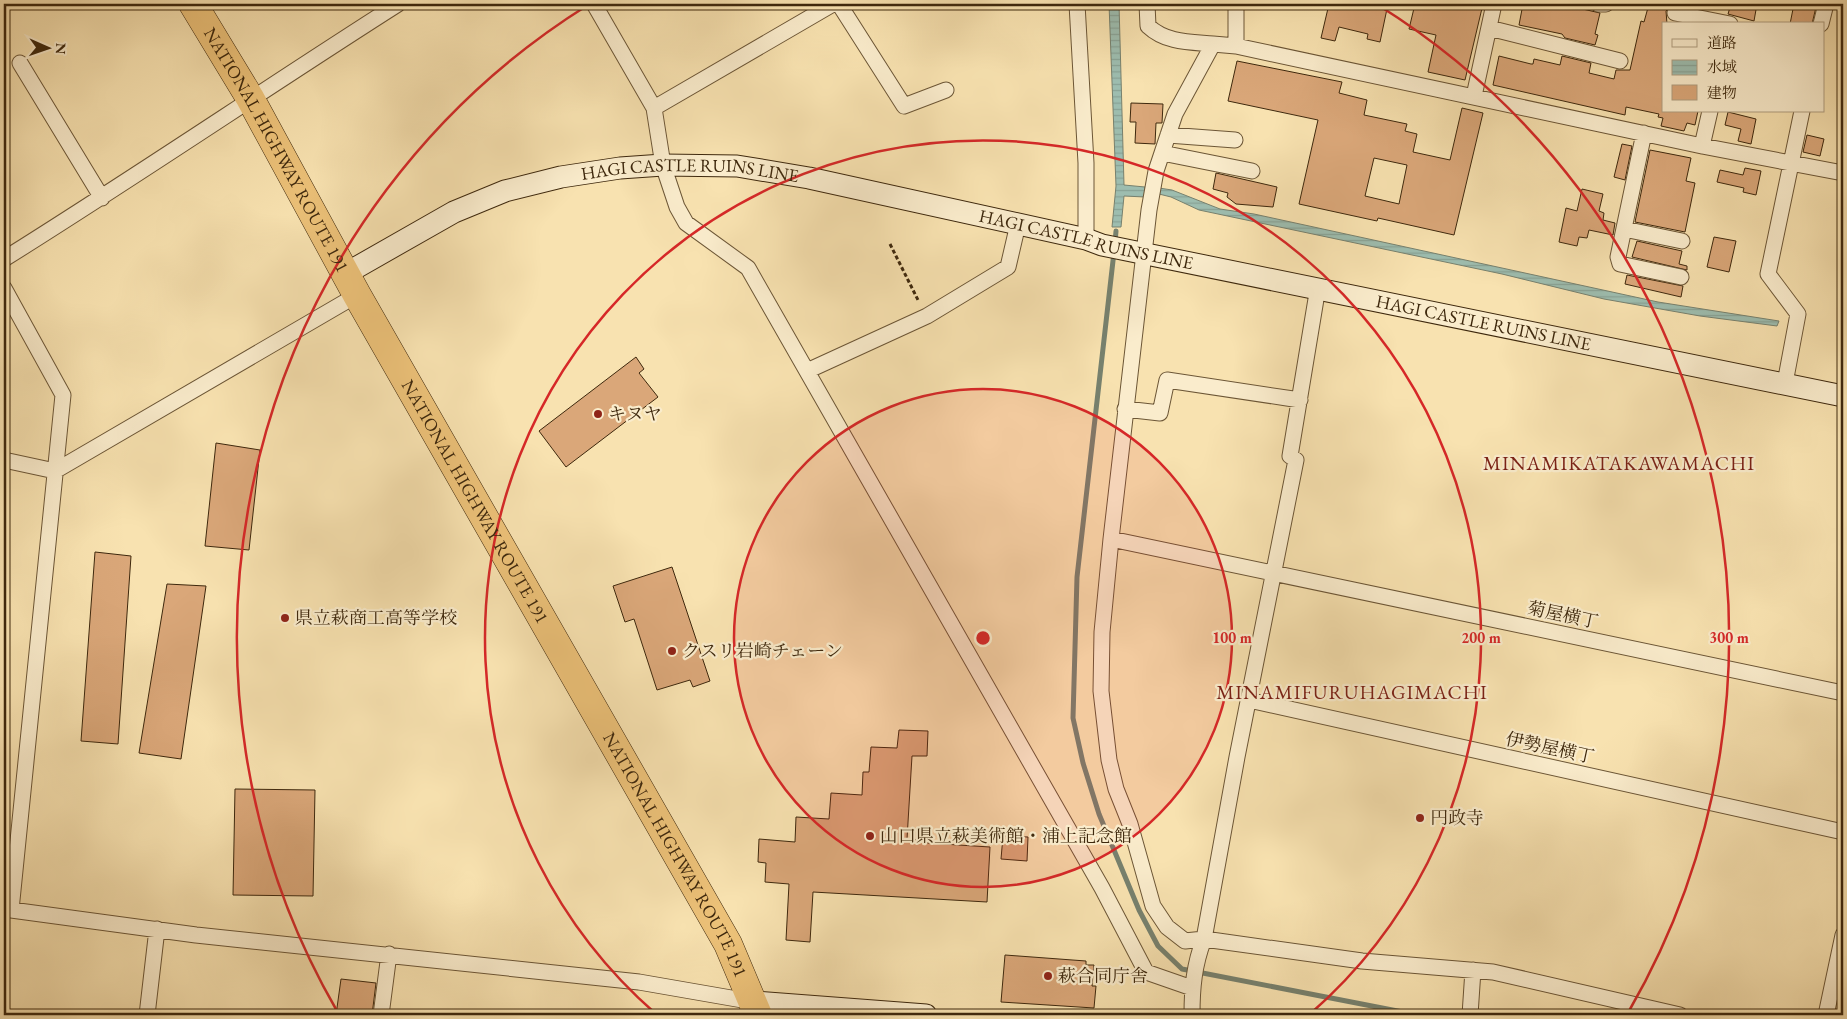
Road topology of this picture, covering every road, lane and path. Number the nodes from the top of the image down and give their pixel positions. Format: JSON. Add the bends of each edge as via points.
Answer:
{"nodes":[{"id":1,"x":193,"y":4,"type":"edge"},
{"id":2,"x":398,"y":4,"type":"edge"},
{"id":3,"x":594,"y":4,"type":"edge"},
{"id":4,"x":833,"y":4,"type":"edge"},
{"id":5,"x":839,"y":4,"type":"edge"},
{"id":6,"x":1077,"y":4,"type":"edge"},
{"id":7,"x":1147,"y":4,"type":"edge"},
{"id":8,"x":1236,"y":4,"type":"edge"},
{"id":9,"x":1494,"y":4,"type":"edge"},
{"id":10,"x":1598,"y":4,"type":"edge"},
{"id":11,"x":1606,"y":4,"type":"edge"},
{"id":12,"x":1826,"y":4,"type":"edge"},
{"id":13,"x":1675,"y":13,"type":"dead end"},
{"id":14,"x":1720,"y":22,"type":"edge"},
{"id":15,"x":1822,"y":22,"type":"edge"},
{"id":16,"x":1489,"y":28,"type":"junction"},
{"id":17,"x":1213,"y":44,"type":"junction"},
{"id":18,"x":1236,"y":46,"type":"junction"},
{"id":19,"x":1620,"y":61,"type":"dead end"},
{"id":20,"x":20,"y":63,"type":"dead end"},
{"id":21,"x":946,"y":90,"type":"dead end"},
{"id":22,"x":1474,"y":96,"type":"junction"},
{"id":23,"x":250,"y":98,"type":"junction"},
{"id":24,"x":654,"y":108,"type":"junction"},
{"id":25,"x":1710,"y":112,"type":"edge"},
{"id":26,"x":1802,"y":112,"type":"edge"},
{"id":27,"x":1644,"y":133,"type":"junction"},
{"id":28,"x":1168,"y":135,"type":"junction"},
{"id":29,"x":1235,"y":140,"type":"dead end"},
{"id":30,"x":1702,"y":146,"type":"junction"},
{"id":31,"x":1162,"y":153,"type":"junction"},
{"id":32,"x":1790,"y":162,"type":"junction"},
{"id":33,"x":663,"y":165,"type":"junction"},
{"id":34,"x":1252,"y":171,"type":"dead end"},
{"id":35,"x":1843,"y":173,"type":"edge"},
{"id":36,"x":102,"y":198,"type":"junction"},
{"id":37,"x":1018,"y":224,"type":"junction"},
{"id":38,"x":1624,"y":229,"type":"junction"},
{"id":39,"x":1682,"y":241,"type":"dead end"},
{"id":40,"x":1094,"y":242,"type":"junction"},
{"id":41,"x":890,"y":244,"type":"dead end"},
{"id":42,"x":1145,"y":253,"type":"junction"},
{"id":43,"x":4,"y":259,"type":"edge"},
{"id":44,"x":1682,"y":277,"type":"dead end"},
{"id":45,"x":351,"y":284,"type":"junction"},
{"id":46,"x":1318,"y":287,"type":"junction"},
{"id":47,"x":4,"y":288,"type":"edge"},
{"id":48,"x":926,"y":316,"type":"junction"},
{"id":49,"x":807,"y":371,"type":"junction"},
{"id":50,"x":1785,"y":383,"type":"junction"},
{"id":51,"x":1843,"y":396,"type":"edge"},
{"id":52,"x":1300,"y":400,"type":"junction"},
{"id":53,"x":1125,"y":409,"type":"junction"},
{"id":54,"x":4,"y":460,"type":"edge"},
{"id":55,"x":55,"y":471,"type":"junction"},
{"id":56,"x":1111,"y":539,"type":"junction"},
{"id":57,"x":1275,"y":574,"type":"junction"},
{"id":58,"x":1843,"y":693,"type":"edge"},
{"id":59,"x":1249,"y":700,"type":"junction"},
{"id":60,"x":1843,"y":832,"type":"edge"},
{"id":61,"x":7,"y":909,"type":"edge"},
{"id":62,"x":157,"y":929,"type":"junction"},
{"id":63,"x":1843,"y":935,"type":"edge"},
{"id":64,"x":1204,"y":940,"type":"junction"},
{"id":65,"x":390,"y":954,"type":"junction"},
{"id":66,"x":1473,"y":970,"type":"junction"},
{"id":67,"x":1193,"y":982,"type":"junction"},
{"id":68,"x":755,"y":1011,"type":"edge"},
{"id":69,"x":147,"y":1015,"type":"edge"},
{"id":70,"x":381,"y":1015,"type":"edge"},
{"id":71,"x":926,"y":1015,"type":"edge"},
{"id":72,"x":1192,"y":1015,"type":"edge"},
{"id":73,"x":1470,"y":1015,"type":"edge"},
{"id":74,"x":1680,"y":1015,"type":"edge"},
{"id":75,"x":1826,"y":1015,"type":"edge"}],
"edges":[{"from":1,"to":23,"type":"highway","name":"NATIONAL HIGHWAY ROUTE 191"},
{"from":2,"to":23,"type":"street"},
{"from":3,"to":24,"type":"street"},
{"from":4,"to":24,"type":"street"},
{"from":5,"to":21,"type":"street","via":[[904,106]]},
{"from":6,"to":40,"type":"street"},
{"from":7,"to":17,"type":"street","via":[[1148,26],[1158,35],[1176,41]]},
{"from":8,"to":18,"type":"street"},
{"from":9,"to":16,"type":"street"},
{"from":10,"to":11,"type":"street"},
{"from":12,"to":15,"type":"street"},
{"from":13,"to":14,"type":"street"},
{"from":16,"to":19,"type":"street"},
{"from":16,"to":22,"type":"street"},
{"from":17,"to":18,"type":"street"},
{"from":17,"to":28,"type":"street","via":[[1175,114]]},
{"from":18,"to":22,"type":"street"},
{"from":20,"to":36,"type":"street"},
{"from":22,"to":27,"type":"street"},
{"from":23,"to":36,"type":"street"},
{"from":23,"to":45,"type":"highway","name":"NATIONAL HIGHWAY ROUTE 191"},
{"from":24,"to":33,"type":"street"},
{"from":25,"to":30,"type":"street"},
{"from":26,"to":32,"type":"street"},
{"from":27,"to":30,"type":"street"},
{"from":27,"to":38,"type":"street"},
{"from":28,"to":29,"type":"street"},
{"from":28,"to":31,"type":"street"},
{"from":30,"to":32,"type":"street"},
{"from":31,"to":34,"type":"street"},
{"from":31,"to":42,"type":"street","via":[[1149,210]]},
{"from":32,"to":35,"type":"street"},
{"from":32,"to":50,"type":"street","via":[[1768,274],[1798,314]]},
{"from":33,"to":37,"type":"main road","name":"HAGI CASTLE RUINS LINE","via":[[736,166],[809,178]]},
{"from":33,"to":45,"type":"main road","name":"HAGI CASTLE RUINS LINE","via":[[560,177],[505,191],[454,212]]},
{"from":33,"to":49,"type":"street","via":[[686,223],[748,268]]},
{"from":36,"to":43,"type":"street"},
{"from":37,"to":40,"type":"main road","name":"HAGI CASTLE RUINS LINE"},
{"from":37,"to":48,"type":"street","via":[[1008,267]]},
{"from":38,"to":39,"type":"street"},
{"from":38,"to":44,"type":"street","via":[[1618,257],[1620,264]]},
{"from":40,"to":42,"type":"main road","name":"HAGI CASTLE RUINS LINE"},
{"from":41,"to":48,"type":"path"},
{"from":42,"to":46,"type":"main road","name":"HAGI CASTLE RUINS LINE"},
{"from":42,"to":53,"type":"street"},
{"from":45,"to":55,"type":"street"},
{"from":45,"to":68,"type":"highway","name":"NATIONAL HIGHWAY ROUTE 191","via":[[728,944]]},
{"from":46,"to":50,"type":"main road","name":"HAGI CASTLE RUINS LINE"},
{"from":46,"to":52,"type":"street"},
{"from":47,"to":55,"type":"street","via":[[63,395]]},
{"from":48,"to":49,"type":"street"},
{"from":49,"to":67,"type":"street","via":[[1097,879],[1146,972]]},
{"from":50,"to":51,"type":"main road","name":"HAGI CASTLE RUINS LINE"},
{"from":52,"to":53,"type":"street","via":[[1167,380],[1160,413]]},
{"from":52,"to":57,"type":"street","via":[[1290,456],[1296,460]]},
{"from":53,"to":56,"type":"street"},
{"from":54,"to":55,"type":"street"},
{"from":55,"to":61,"type":"street"},
{"from":56,"to":57,"type":"street","name":"菊屋横丁"},
{"from":56,"to":64,"type":"street","via":[[1102,632],[1101,691],[1109,760],[1153,906],[1167,927],[1185,941]]},
{"from":57,"to":58,"type":"street","name":"菊屋横丁"},
{"from":57,"to":59,"type":"street"},
{"from":59,"to":60,"type":"street","name":"伊勢屋横丁"},
{"from":59,"to":64,"type":"street"},
{"from":61,"to":62,"type":"street"},
{"from":62,"to":65,"type":"street"},
{"from":62,"to":69,"type":"street"},
{"from":63,"to":75,"type":"street"},
{"from":64,"to":66,"type":"street","via":[[1362,961]]},
{"from":64,"to":67,"type":"street"},
{"from":65,"to":68,"type":"street","via":[[639,982]]},
{"from":65,"to":70,"type":"street"},
{"from":66,"to":73,"type":"street"},
{"from":66,"to":74,"type":"street"},
{"from":67,"to":72,"type":"street"},
{"from":68,"to":71,"type":"main road"}]}
